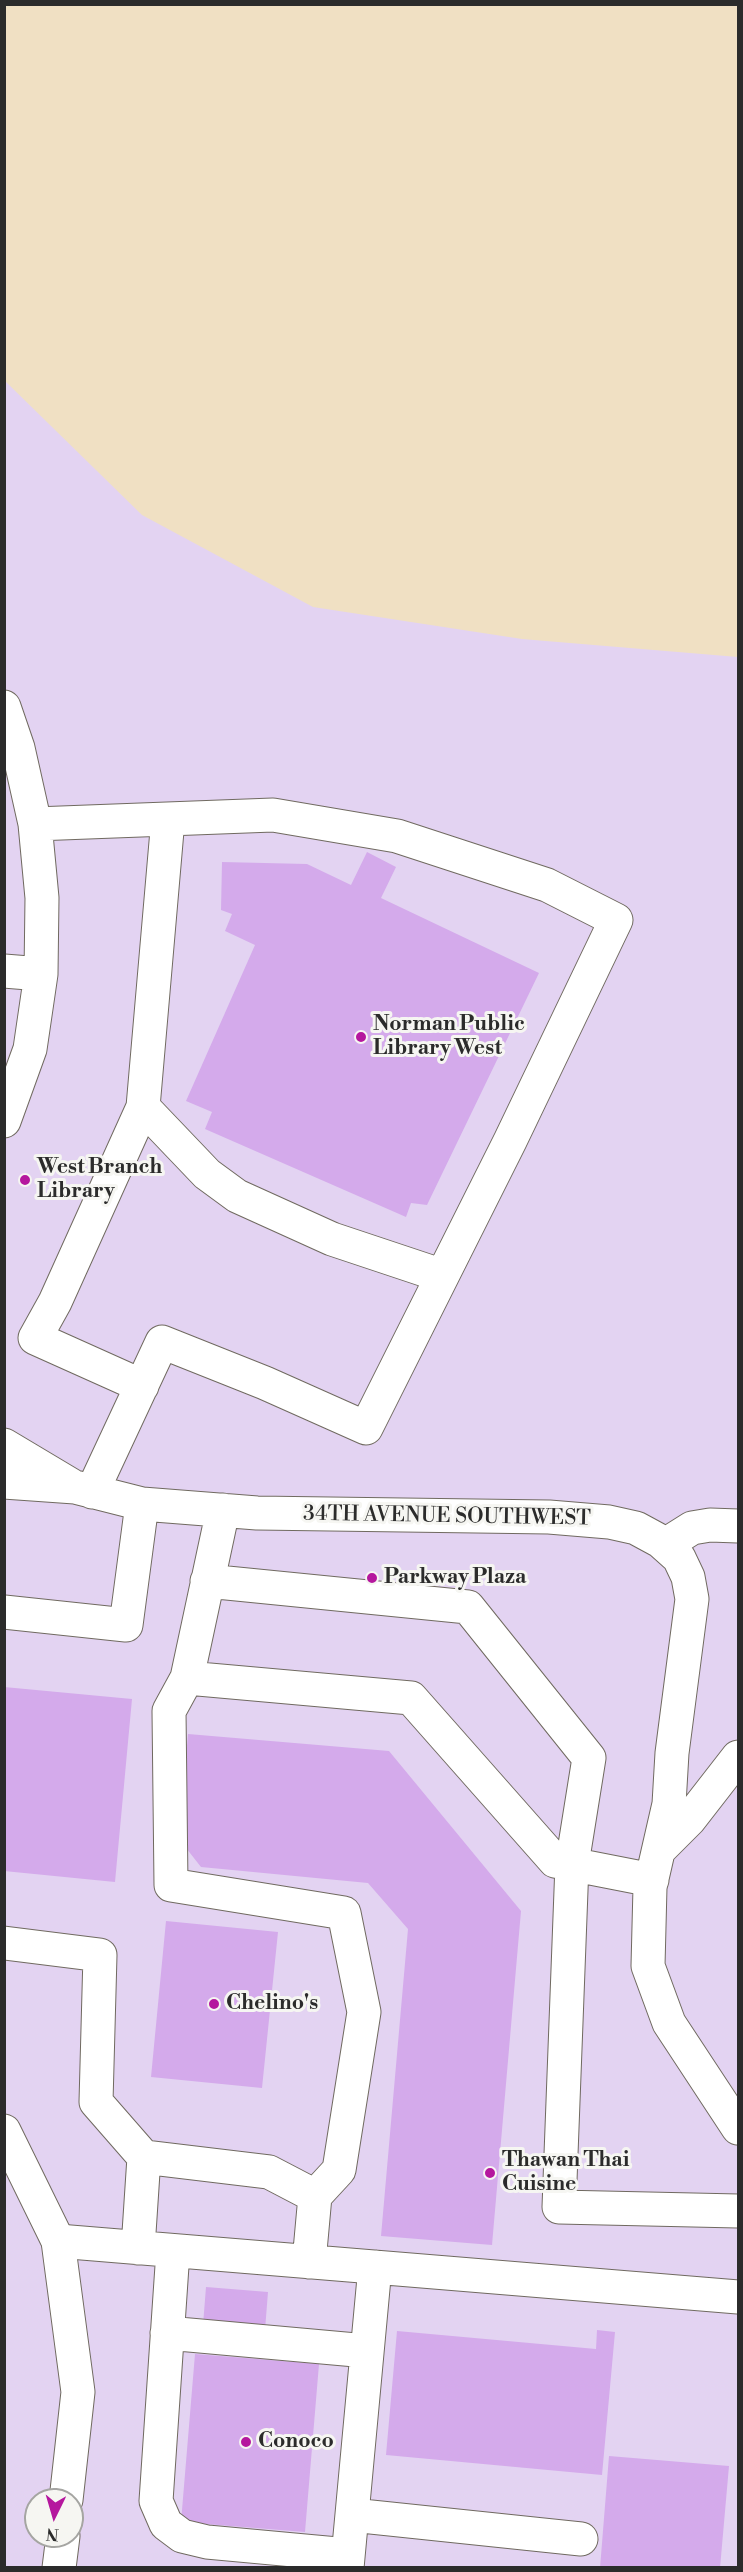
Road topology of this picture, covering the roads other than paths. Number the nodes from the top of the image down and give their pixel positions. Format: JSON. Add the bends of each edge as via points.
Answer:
{"nodes":[{"id":1,"x":4,"y":707,"type":"edge"},
{"id":2,"x":168,"y":819,"type":"junction"},
{"id":3,"x":35,"y":824,"type":"junction"},
{"id":4,"x":4,"y":971,"type":"edge"},
{"id":5,"x":41,"y":974,"type":"junction"},
{"id":6,"x":143,"y":1107,"type":"junction"},
{"id":7,"x":4,"y":1121,"type":"edge"},
{"id":8,"x":440,"y":1275,"type":"junction"},
{"id":9,"x":142,"y":1386,"type":"junction"},
{"id":10,"x":4,"y":1445,"type":"edge"},
{"id":11,"x":4,"y":1482,"type":"edge"},
{"id":12,"x":84,"y":1490,"type":"junction"},
{"id":13,"x":142,"y":1504,"type":"junction"},
{"id":14,"x":223,"y":1510,"type":"junction"},
{"id":15,"x":738,"y":1527,"type":"edge"},
{"id":16,"x":665,"y":1545,"type":"junction"},
{"id":17,"x":207,"y":1581,"type":"junction"},
{"id":18,"x":4,"y":1612,"type":"edge"},
{"id":19,"x":187,"y":1678,"type":"junction"},
{"id":20,"x":738,"y":1756,"type":"edge"},
{"id":21,"x":572,"y":1864,"type":"junction"},
{"id":22,"x":656,"y":1864,"type":"junction"},
{"id":23,"x":4,"y":1943,"type":"edge"},
{"id":24,"x":736,"y":2119,"type":"edge"},
{"id":25,"x":4,"y":2131,"type":"edge"},
{"id":26,"x":144,"y":2157,"type":"junction"},
{"id":27,"x":315,"y":2196,"type":"junction"},
{"id":28,"x":738,"y":2211,"type":"edge"},
{"id":29,"x":58,"y":2241,"type":"junction"},
{"id":30,"x":138,"y":2248,"type":"junction"},
{"id":31,"x":173,"y":2251,"type":"junction"},
{"id":32,"x":309,"y":2262,"type":"junction"},
{"id":33,"x":375,"y":2267,"type":"junction"},
{"id":34,"x":738,"y":2297,"type":"edge"},
{"id":35,"x":167,"y":2333,"type":"junction"},
{"id":36,"x":367,"y":2350,"type":"junction"},
{"id":37,"x":67,"y":2488,"type":"edge"},
{"id":38,"x":352,"y":2515,"type":"junction"},
{"id":39,"x":581,"y":2539,"type":"dead end"},
{"id":40,"x":62,"y":2548,"type":"edge"},
{"id":41,"x":348,"y":2561,"type":"edge"},
{"id":42,"x":59,"y":2568,"type":"edge"}],
"edges":[{"from":1,"to":3,"type":"street","via":[[18,748]]},
{"from":2,"to":3,"type":"street"},
{"from":2,"to":6,"type":"street"},
{"from":2,"to":8,"type":"street","via":[[273,815],[397,836],[547,885],[616,921],[510,1141]]},
{"from":3,"to":5,"type":"street","via":[[42,898]]},
{"from":4,"to":5,"type":"street"},
{"from":5,"to":7,"type":"street","via":[[30,1049]]},
{"from":6,"to":8,"type":"street","via":[[207,1174],[237,1196],[332,1239]]},
{"from":6,"to":9,"type":"street","via":[[35,1338]]},
{"from":8,"to":9,"type":"street","via":[[366,1428],[162,1342]]},
{"from":9,"to":12,"type":"street"},
{"from":10,"to":12,"type":"street","name":"34TH AVENUE SOUTHWEST"},
{"from":11,"to":12,"type":"street","name":"34TH AVENUE SOUTHWEST"},
{"from":12,"to":13,"type":"street","name":"34TH AVENUE SOUTHWEST"},
{"from":13,"to":14,"type":"street","name":"34TH AVENUE SOUTHWEST"},
{"from":13,"to":18,"type":"street","via":[[126,1625]]},
{"from":14,"to":16,"type":"street","name":"34TH AVENUE SOUTHWEST","via":[[549,1517],[636,1528]]},
{"from":14,"to":17,"type":"street"},
{"from":15,"to":16,"type":"street","via":[[692,1528]]},
{"from":16,"to":22,"type":"street","name":"34TH AVENUE SOUTHWEST","via":[[679,1558],[692,1599],[669,1804]]},
{"from":17,"to":19,"type":"street"},
{"from":17,"to":21,"type":"street","via":[[468,1607],[589,1758]]},
{"from":19,"to":21,"type":"street","via":[[411,1698],[555,1861]]},
{"from":19,"to":27,"type":"street","via":[[169,1711],[171,1885],[344,1913],[364,2012],[339,2170]]},
{"from":20,"to":22,"type":"street"},
{"from":21,"to":22,"type":"street"},
{"from":21,"to":28,"type":"street","via":[[559,2207]]},
{"from":22,"to":24,"type":"street","name":"34TH AVENUE SOUTHWEST","via":[[648,1966],[656,1994],[669,2024]]},
{"from":23,"to":26,"type":"street","via":[[100,1955],[96,2102]]},
{"from":25,"to":29,"type":"street"},
{"from":26,"to":27,"type":"street","via":[[269,2172]]},
{"from":26,"to":30,"type":"street"},
{"from":27,"to":32,"type":"street"},
{"from":29,"to":30,"type":"street"},
{"from":29,"to":37,"type":"street","via":[[78,2392]]},
{"from":30,"to":31,"type":"street"},
{"from":31,"to":32,"type":"street"},
{"from":31,"to":35,"type":"street"},
{"from":32,"to":33,"type":"street"},
{"from":33,"to":34,"type":"street"},
{"from":33,"to":36,"type":"street"},
{"from":35,"to":36,"type":"street"},
{"from":35,"to":41,"type":"street","via":[[156,2501],[166,2524],[182,2536],[207,2542]]},
{"from":36,"to":38,"type":"street"},
{"from":38,"to":39,"type":"street"},
{"from":38,"to":41,"type":"street"},
{"from":40,"to":42,"type":"street"}]}
